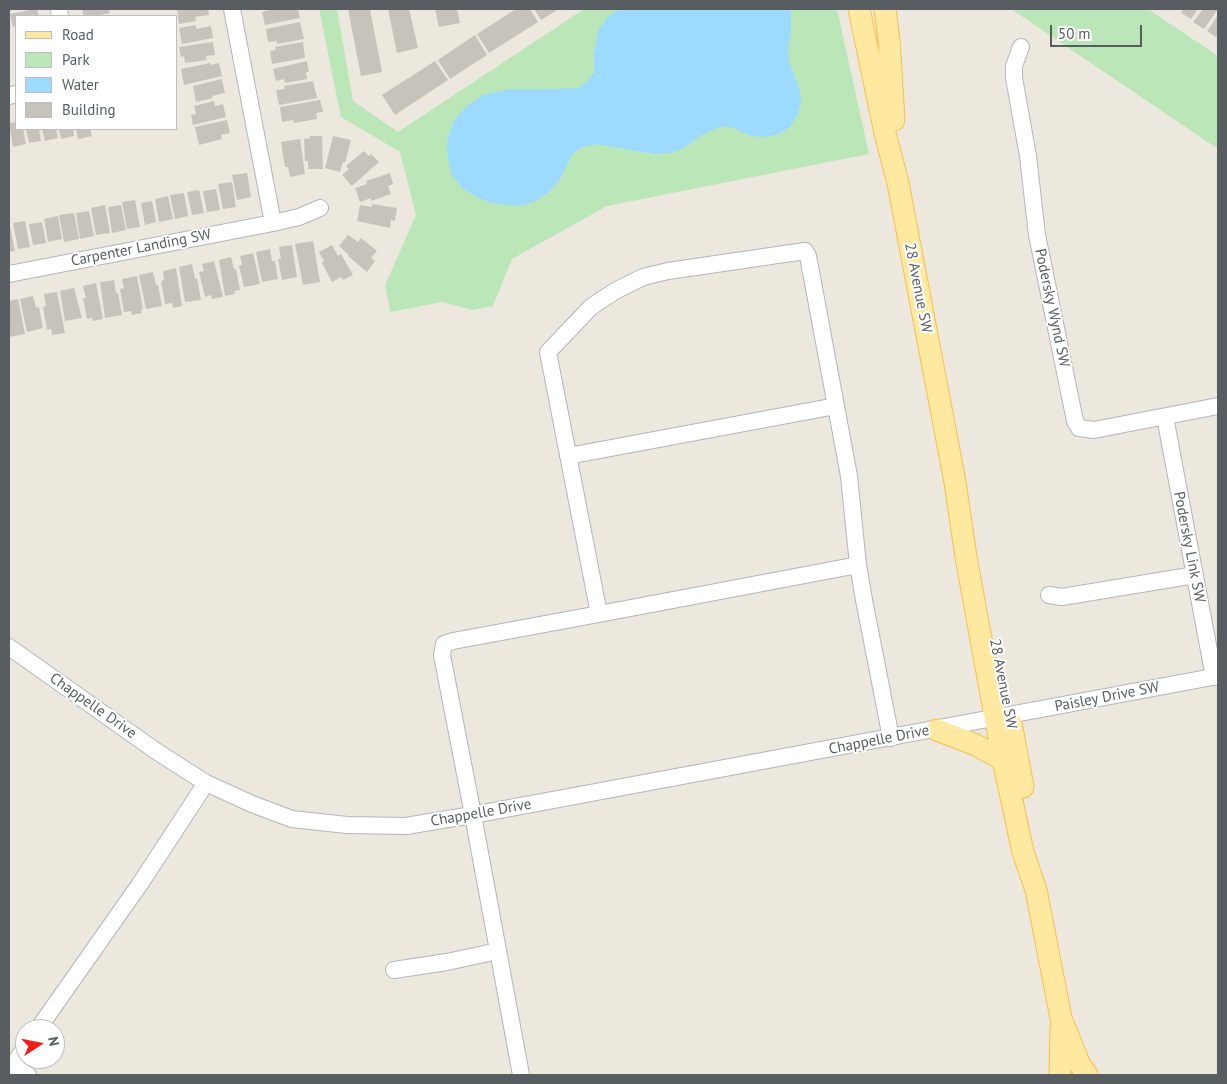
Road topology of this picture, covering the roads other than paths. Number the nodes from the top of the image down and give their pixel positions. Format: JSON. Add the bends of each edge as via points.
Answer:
{"nodes":[{"id":1,"x":232,"y":9,"type":"edge"},
{"id":2,"x":859,"y":9,"type":"edge"},
{"id":3,"x":885,"y":9,"type":"edge"},
{"id":4,"x":1021,"y":47,"type":"dead end"},
{"id":5,"x":898,"y":183,"type":"junction"},
{"id":6,"x":320,"y":208,"type":"dead end"},
{"id":7,"x":273,"y":222,"type":"junction"},
{"id":8,"x":9,"y":274,"type":"edge"},
{"id":9,"x":836,"y":406,"type":"junction"},
{"id":10,"x":1218,"y":406,"type":"edge"},
{"id":11,"x":1165,"y":417,"type":"junction"},
{"id":12,"x":568,"y":456,"type":"junction"},
{"id":13,"x":858,"y":566,"type":"junction"},
{"id":14,"x":1195,"y":575,"type":"junction"},
{"id":15,"x":1049,"y":595,"type":"dead end"},
{"id":16,"x":599,"y":614,"type":"junction"},
{"id":17,"x":9,"y":647,"type":"edge"},
{"id":18,"x":1216,"y":677,"type":"edge"},
{"id":19,"x":1002,"y":717,"type":"junction"},
{"id":20,"x":937,"y":730,"type":"junction"},
{"id":21,"x":891,"y":738,"type":"junction"},
{"id":22,"x":1003,"y":760,"type":"junction"},
{"id":23,"x":206,"y":782,"type":"junction"},
{"id":24,"x":473,"y":815,"type":"junction"},
{"id":25,"x":1036,"y":890,"type":"junction"},
{"id":26,"x":498,"y":952,"type":"junction"},
{"id":27,"x":394,"y":970,"type":"dead end"},
{"id":28,"x":1061,"y":1018,"type":"junction"},
{"id":29,"x":45,"y":1019,"type":"edge"},
{"id":30,"x":10,"y":1067,"type":"edge"},
{"id":31,"x":28,"y":1075,"type":"edge"},
{"id":32,"x":521,"y":1075,"type":"edge"},
{"id":33,"x":1060,"y":1075,"type":"edge"},
{"id":34,"x":1087,"y":1075,"type":"edge"}],
"edges":[{"from":1,"to":7,"type":"street"},
{"from":2,"to":5,"type":"main road","name":"28 Avenue SW"},
{"from":3,"to":5,"type":"main road","name":"28 Avenue SW"},
{"from":4,"to":11,"type":"street","name":"Podersky Wynd SW","via":[[1014,66],[1015,90],[1028,156],[1037,235],[1075,421],[1078,428],[1094,430]]},
{"from":5,"to":19,"type":"main road","name":"28 Avenue SW","via":[[955,482],[966,558]]},
{"from":6,"to":7,"type":"street","name":"Carpenter Landing SW","via":[[299,217]]},
{"from":7,"to":8,"type":"street","name":"Carpenter Landing SW"},
{"from":9,"to":12,"type":"street"},
{"from":9,"to":12,"type":"street","via":[[806,251],[668,272],[643,277],[615,291],[591,307],[548,352]]},
{"from":9,"to":13,"type":"street","via":[[852,498]]},
{"from":10,"to":11,"type":"street","name":"Podersky Wynd SW"},
{"from":11,"to":14,"type":"street","name":"Podersky Link SW"},
{"from":12,"to":16,"type":"street"},
{"from":13,"to":16,"type":"street"},
{"from":13,"to":21,"type":"street"},
{"from":14,"to":15,"type":"street","via":[[1062,597]]},
{"from":14,"to":18,"type":"street","name":"Podersky Link SW"},
{"from":16,"to":24,"type":"street","via":[[444,644],[442,655]]},
{"from":17,"to":23,"type":"street","name":"Chappelle Drive","via":[[156,751]]},
{"from":18,"to":19,"type":"street","name":"Paisley Drive SW"},
{"from":19,"to":20,"type":"street","name":"Chappelle Drive"},
{"from":19,"to":22,"type":"main road","name":"28 Avenue SW"},
{"from":19,"to":25,"type":"main road","name":"28 Avenue SW","via":[[1032,836]]},
{"from":20,"to":21,"type":"street","name":"Chappelle Drive"},
{"from":20,"to":22,"type":"main road","via":[[976,744]]},
{"from":21,"to":24,"type":"street","name":"Chappelle Drive"},
{"from":22,"to":25,"type":"main road","name":"28 Avenue SW","via":[[1023,852]]},
{"from":23,"to":24,"type":"street","name":"Chappelle Drive","via":[[292,819],[347,825],[406,826]]},
{"from":23,"to":29,"type":"street","via":[[140,884]]},
{"from":24,"to":26,"type":"street"},
{"from":25,"to":28,"type":"main road","name":"28 Avenue SW"},
{"from":26,"to":27,"type":"street"},
{"from":26,"to":32,"type":"street"},
{"from":28,"to":33,"type":"main road","name":"28 Avenue SW"},
{"from":28,"to":34,"type":"main road","name":"28 Avenue SW"},
{"from":30,"to":31,"type":"street"}]}
